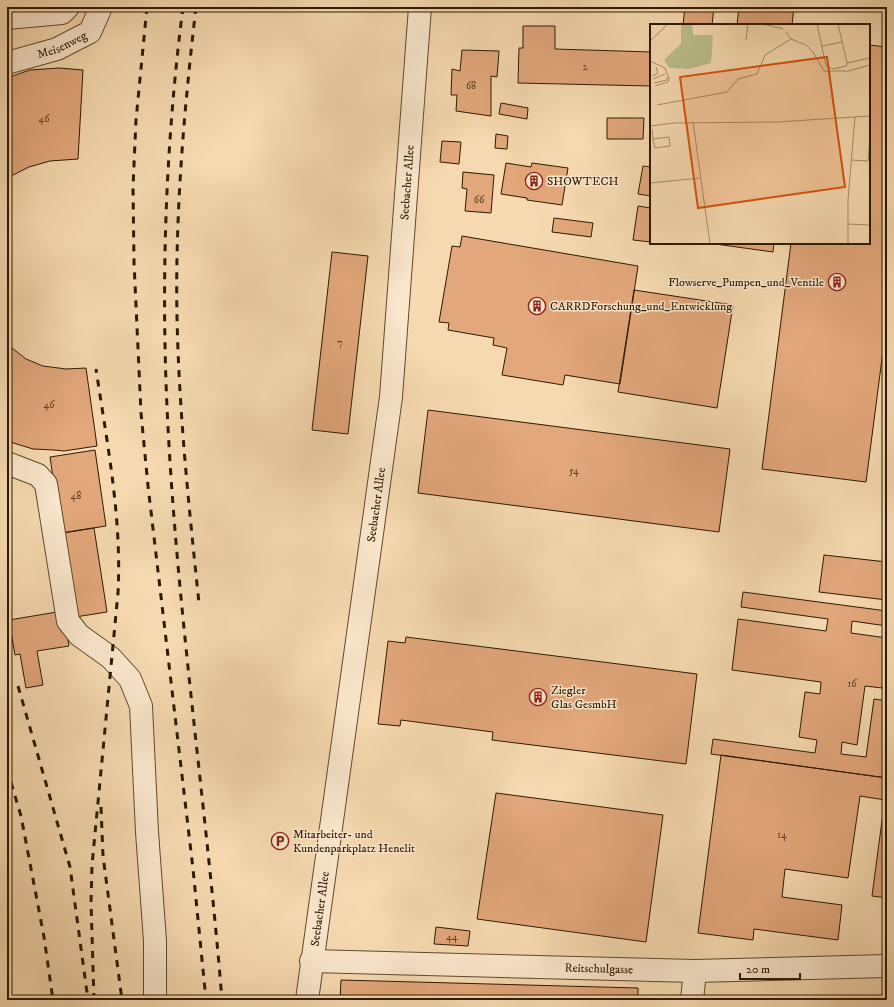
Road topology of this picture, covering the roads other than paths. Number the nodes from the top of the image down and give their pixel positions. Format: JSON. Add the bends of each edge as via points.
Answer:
{"nodes":[{"id":1,"x":68,"y":7,"type":"edge"},
{"id":2,"x":101,"y":7,"type":"edge"},
{"id":3,"x":420,"y":7,"type":"edge"},
{"id":4,"x":7,"y":18,"type":"edge"},
{"id":5,"x":7,"y":63,"type":"edge"},
{"id":6,"x":7,"y":463,"type":"edge"},
{"id":7,"x":311,"y":961,"type":"junction"},
{"id":8,"x":887,"y":966,"type":"edge"},
{"id":9,"x":695,"y":971,"type":"junction"},
{"id":10,"x":155,"y":1000,"type":"edge"},
{"id":11,"x":307,"y":1000,"type":"edge"},
{"id":12,"x":692,"y":1000,"type":"edge"}],
"edges":[{"from":1,"to":4,"type":"street","via":[[62,13]]},
{"from":2,"to":5,"type":"street","name":"Meisenweg","via":[[90,32],[57,49]]},
{"from":3,"to":7,"type":"street","name":"Seebacher Allee","via":[[391,397]]},
{"from":6,"to":10,"type":"street","via":[[38,475],[46,484],[68,621],[79,635],[111,658],[130,679],[141,706],[155,941]]},
{"from":7,"to":9,"type":"street","name":"Reitschulgasse"},
{"from":7,"to":11,"type":"street","name":"Seebacher Allee"},
{"from":8,"to":9,"type":"street","name":"Reitschulgasse"},
{"from":9,"to":12,"type":"street"}]}
